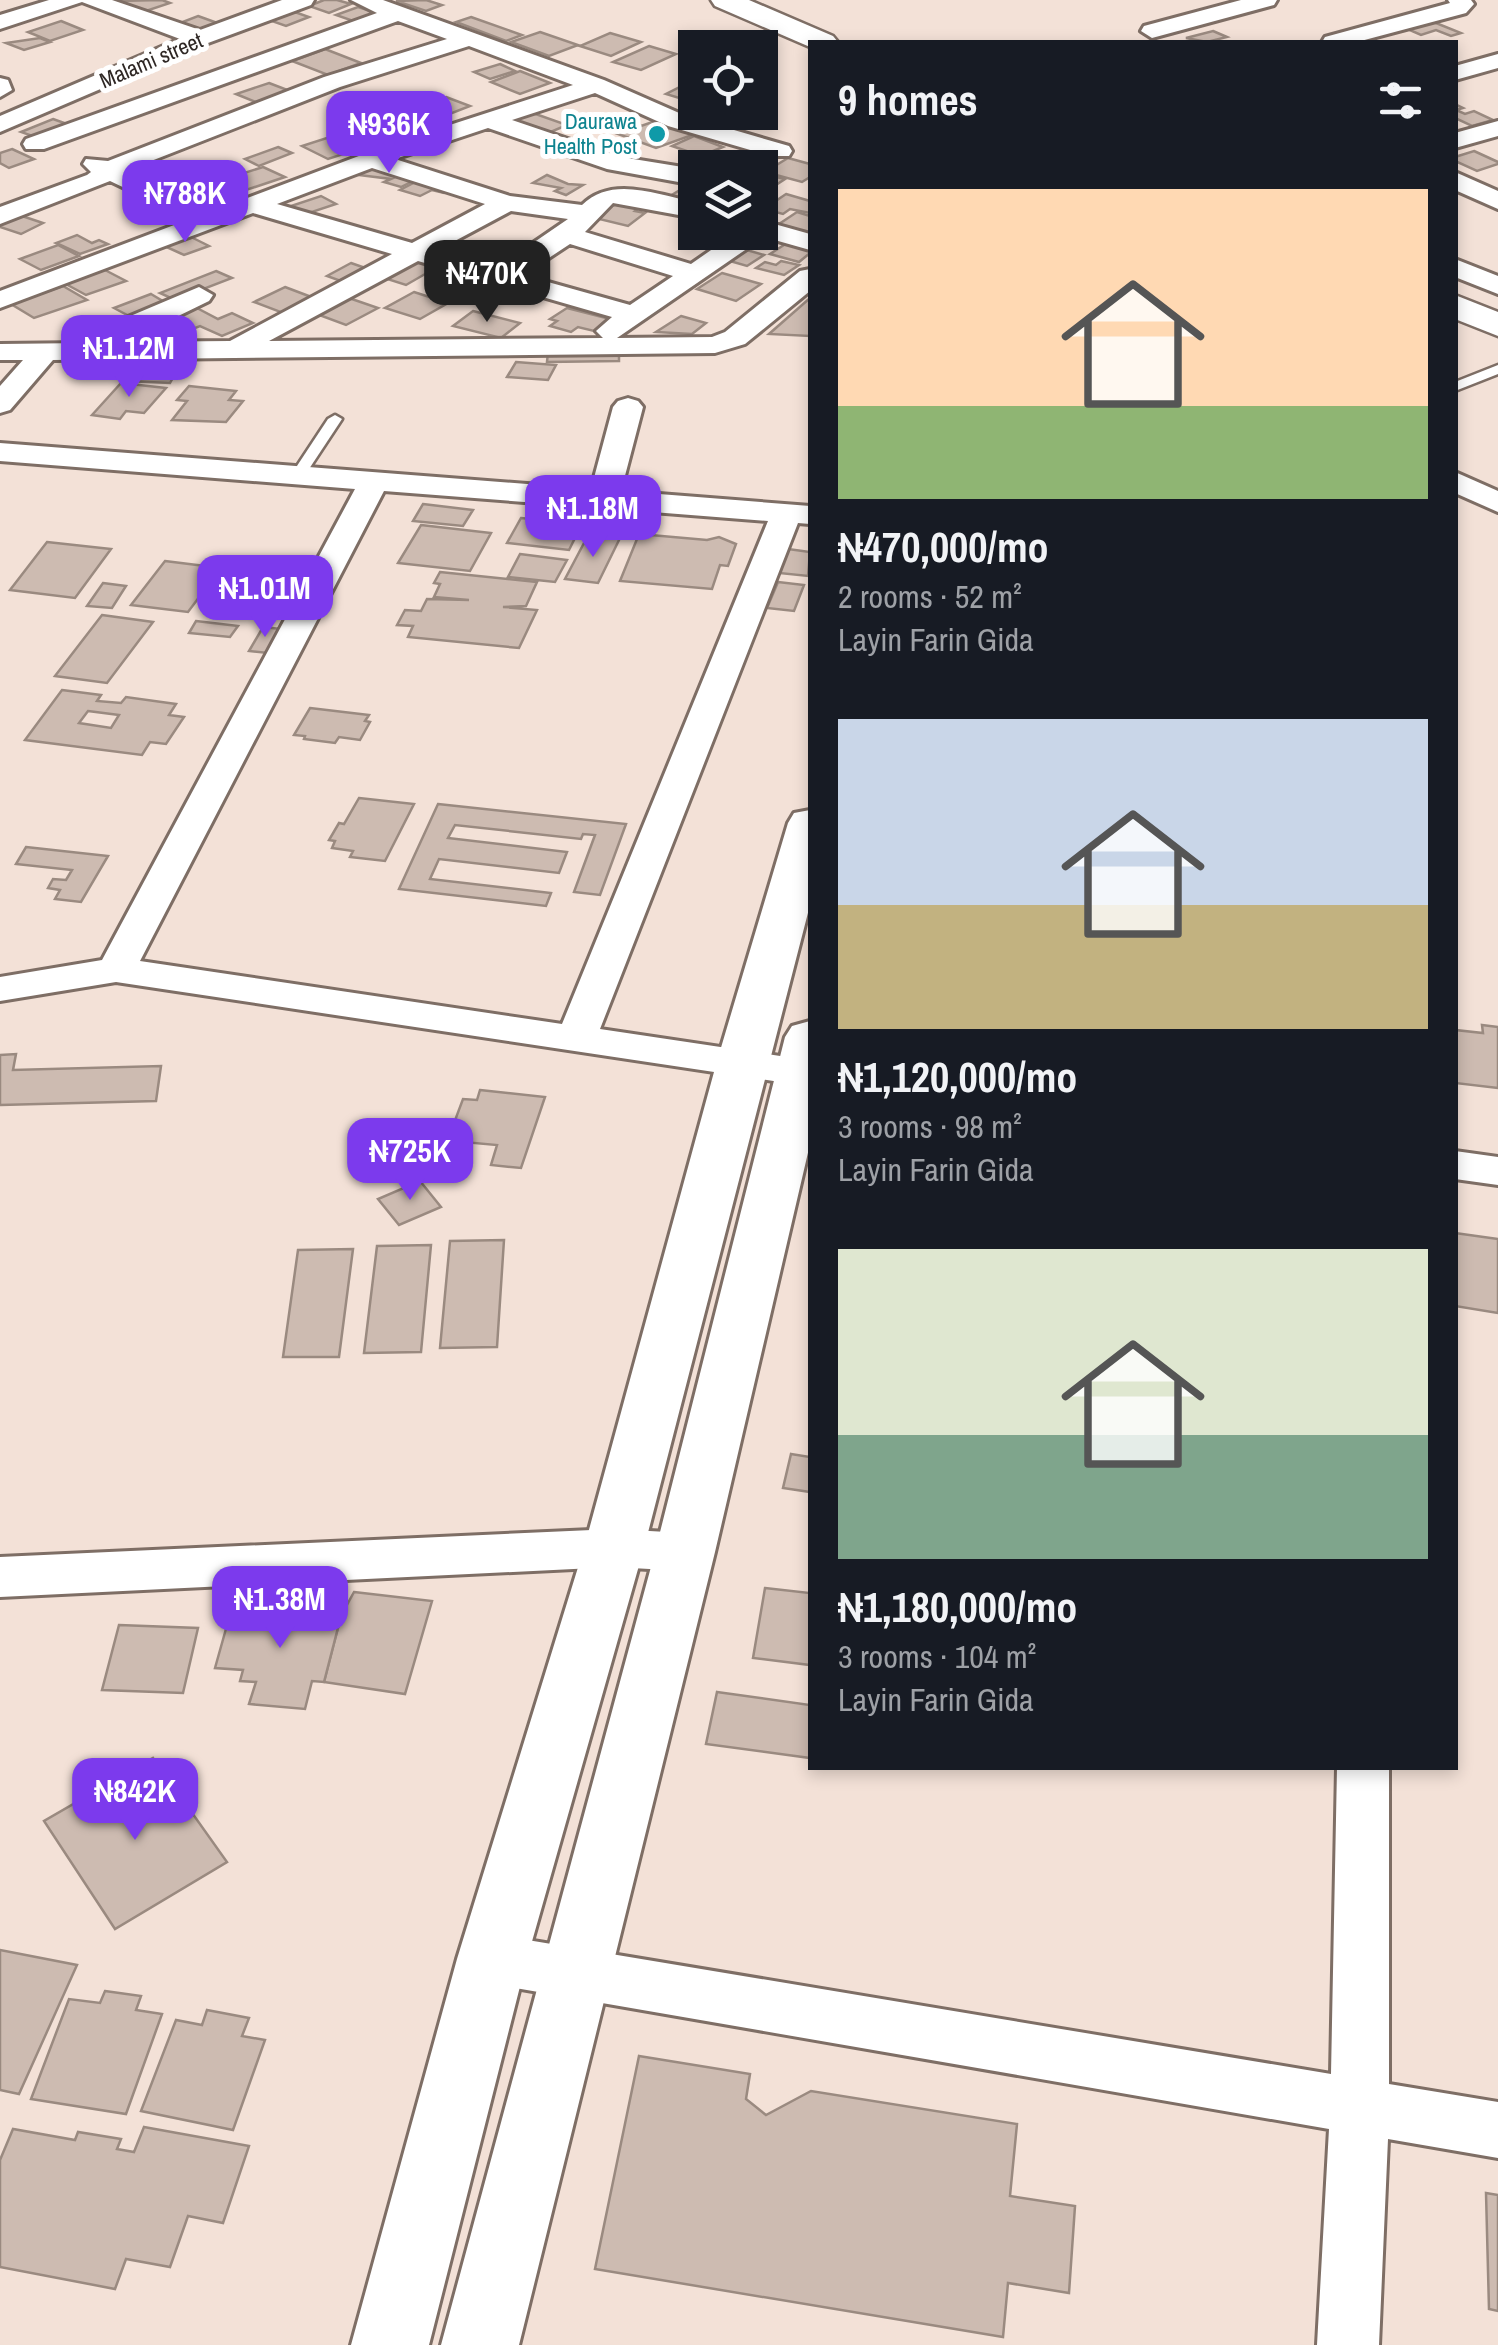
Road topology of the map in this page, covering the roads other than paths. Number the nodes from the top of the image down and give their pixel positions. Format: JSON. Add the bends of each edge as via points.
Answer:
{"nodes":[{"id":1,"x":72,"y":0,"type":"edge"},
{"id":2,"x":91,"y":0,"type":"edge"},
{"id":3,"x":362,"y":0,"type":"edge"},
{"id":4,"x":724,"y":0,"type":"edge"},
{"id":5,"x":762,"y":0,"type":"edge"},
{"id":6,"x":1266,"y":0,"type":"edge"},
{"id":7,"x":1459,"y":0,"type":"edge"},
{"id":8,"x":287,"y":2,"type":"edge"},
{"id":9,"x":171,"y":6,"type":"dead end"},
{"id":10,"x":399,"y":13,"type":"junction"},
{"id":11,"x":139,"y":17,"type":"junction"},
{"id":12,"x":0,"y":22,"type":"edge"},
{"id":13,"x":1152,"y":30,"type":"edge"},
{"id":14,"x":200,"y":38,"type":"junction"},
{"id":15,"x":469,"y":39,"type":"junction"},
{"id":16,"x":834,"y":39,"type":"edge"},
{"id":17,"x":1340,"y":40,"type":"edge"},
{"id":18,"x":1496,"y":64,"type":"edge"},
{"id":19,"x":1458,"y":72,"type":"edge"},
{"id":20,"x":596,"y":85,"type":"junction"},
{"id":21,"x":488,"y":120,"type":"junction"},
{"id":22,"x":0,"y":128,"type":"edge"},
{"id":23,"x":1498,"y":128,"type":"edge"},
{"id":24,"x":808,"y":139,"type":"edge"},
{"id":25,"x":1458,"y":140,"type":"edge"},
{"id":26,"x":35,"y":144,"type":"junction"},
{"id":27,"x":780,"y":151,"type":"joint"},
{"id":28,"x":370,"y":160,"type":"junction"},
{"id":29,"x":109,"y":169,"type":"junction"},
{"id":30,"x":678,"y":173,"type":"edge"},
{"id":31,"x":1458,"y":181,"type":"edge"},
{"id":32,"x":1498,"y":201,"type":"edge"},
{"id":33,"x":507,"y":203,"type":"junction"},
{"id":34,"x":252,"y":205,"type":"junction"},
{"id":35,"x":678,"y":207,"type":"edge"},
{"id":36,"x":588,"y":214,"type":"junction"},
{"id":37,"x":0,"y":216,"type":"edge"},
{"id":38,"x":212,"y":220,"type":"junction"},
{"id":39,"x":778,"y":234,"type":"edge"},
{"id":40,"x":567,"y":236,"type":"junction"},
{"id":41,"x":808,"y":242,"type":"edge"},
{"id":42,"x":729,"y":250,"type":"edge"},
{"id":43,"x":414,"y":253,"type":"junction"},
{"id":44,"x":1458,"y":267,"type":"edge"},
{"id":45,"x":692,"y":274,"type":"junction"},
{"id":46,"x":500,"y":278,"type":"junction"},
{"id":47,"x":808,"y":278,"type":"edge"},
{"id":48,"x":1498,"y":286,"type":"edge"},
{"id":49,"x":199,"y":295,"type":"dead end"},
{"id":50,"x":0,"y":300,"type":"edge"},
{"id":51,"x":634,"y":314,"type":"junction"},
{"id":52,"x":1479,"y":328,"type":"edge"},
{"id":53,"x":589,"y":346,"type":"junction"},
{"id":54,"x":234,"y":348,"type":"junction"},
{"id":55,"x":92,"y":350,"type":"junction"},
{"id":56,"x":46,"y":351,"type":"junction"},
{"id":57,"x":0,"y":352,"type":"edge"},
{"id":58,"x":1458,"y":373,"type":"edge"},
{"id":59,"x":1477,"y":378,"type":"junction"},
{"id":60,"x":1458,"y":386,"type":"edge"},
{"id":61,"x":1498,"y":387,"type":"edge"},
{"id":62,"x":0,"y":404,"type":"edge"},
{"id":63,"x":628,"y":407,"type":"dead end"},
{"id":64,"x":335,"y":419,"type":"dead end"},
{"id":65,"x":0,"y":452,"type":"edge"},
{"id":66,"x":298,"y":475,"type":"junction"},
{"id":67,"x":374,"y":481,"type":"junction"},
{"id":68,"x":1458,"y":483,"type":"edge"},
{"id":69,"x":603,"y":501,"type":"junction"},
{"id":70,"x":1498,"y":503,"type":"edge"},
{"id":71,"x":798,"y":514,"type":"edge"},
{"id":72,"x":1458,"y":514,"type":"edge"},
{"id":73,"x":1498,"y":534,"type":"edge"},
{"id":74,"x":808,"y":840,"type":"edge"},
{"id":75,"x":116,"y":970,"type":"junction"},
{"id":76,"x":0,"y":989,"type":"edge"},
{"id":77,"x":577,"y":1036,"type":"junction"},
{"id":78,"x":784,"y":1056,"type":"edge"},
{"id":79,"x":1458,"y":1166,"type":"edge"},
{"id":80,"x":1498,"y":1171,"type":"edge"},
{"id":81,"x":614,"y":1548,"type":"junction"},
{"id":82,"x":686,"y":1552,"type":"junction"},
{"id":83,"x":0,"y":1577,"type":"edge"},
{"id":84,"x":1363,"y":1770,"type":"edge"},
{"id":85,"x":492,"y":1959,"type":"junction"},
{"id":86,"x":575,"y":1974,"type":"junction"},
{"id":87,"x":1360,"y":2106,"type":"junction"},
{"id":88,"x":1498,"y":2130,"type":"edge"},
{"id":89,"x":390,"y":2345,"type":"edge"},
{"id":90,"x":480,"y":2345,"type":"edge"},
{"id":91,"x":1348,"y":2345,"type":"edge"}],
"edges":[{"from":1,"to":12,"type":"street"},
{"from":2,"to":11,"type":"street"},
{"from":3,"to":10,"type":"street"},
{"from":4,"to":16,"type":"highway"},
{"from":5,"to":16,"type":"highway"},
{"from":6,"to":13,"type":"street"},
{"from":7,"to":17,"type":"street","via":[[1458,8]]},
{"from":8,"to":14,"type":"street","name":"Malami street"},
{"from":9,"to":11,"type":"street"},
{"from":10,"to":15,"type":"street"},
{"from":10,"to":26,"type":"street"},
{"from":11,"to":14,"type":"street"},
{"from":14,"to":22,"type":"street","name":"Malami street"},
{"from":15,"to":20,"type":"street"},
{"from":15,"to":29,"type":"street","via":[[332,82]]},
{"from":18,"to":19,"type":"street"},
{"from":20,"to":21,"type":"street"},
{"from":20,"to":27,"type":"street","via":[[650,110]]},
{"from":21,"to":28,"type":"street"},
{"from":21,"to":30,"type":"street","via":[[616,164]]},
{"from":22,"to":26,"type":"street"},
{"from":23,"to":25,"type":"street"},
{"from":24,"to":27,"type":"street"},
{"from":26,"to":29,"type":"street"},
{"from":28,"to":33,"type":"street"},
{"from":28,"to":34,"type":"street"},
{"from":29,"to":37,"type":"street"},
{"from":29,"to":38,"type":"street"},
{"from":31,"to":32,"type":"street"},
{"from":33,"to":36,"type":"street"},
{"from":33,"to":43,"type":"street"},
{"from":34,"to":38,"type":"street"},
{"from":34,"to":43,"type":"street"},
{"from":35,"to":36,"type":"street","via":[[616,194]]},
{"from":36,"to":40,"type":"street"},
{"from":38,"to":50,"type":"street"},
{"from":39,"to":41,"type":"street"},
{"from":40,"to":45,"type":"street"},
{"from":40,"to":46,"type":"street"},
{"from":42,"to":45,"type":"street"},
{"from":43,"to":46,"type":"street"},
{"from":43,"to":54,"type":"street"},
{"from":44,"to":48,"type":"street"},
{"from":45,"to":51,"type":"street"},
{"from":46,"to":51,"type":"street"},
{"from":47,"to":53,"type":"street","via":[[728,342]]},
{"from":49,"to":55,"type":"street"},
{"from":51,"to":53,"type":"street"},
{"from":52,"to":59,"type":"lane"},
{"from":53,"to":54,"type":"street"},
{"from":54,"to":55,"type":"street"},
{"from":55,"to":56,"type":"street"},
{"from":56,"to":57,"type":"street"},
{"from":56,"to":62,"type":"street"},
{"from":58,"to":59,"type":"lane"},
{"from":59,"to":60,"type":"lane"},
{"from":59,"to":61,"type":"lane"},
{"from":63,"to":69,"type":"street"},
{"from":64,"to":66,"type":"lane"},
{"from":65,"to":66,"type":"street"},
{"from":66,"to":67,"type":"street"},
{"from":67,"to":69,"type":"street"},
{"from":67,"to":75,"type":"street"},
{"from":68,"to":70,"type":"street"},
{"from":69,"to":71,"type":"street"},
{"from":71,"to":77,"type":"street"},
{"from":72,"to":73,"type":"street"},
{"from":74,"to":78,"type":"street"},
{"from":75,"to":76,"type":"street"},
{"from":75,"to":77,"type":"street"},
{"from":77,"to":78,"type":"street"},
{"from":78,"to":81,"type":"street"},
{"from":78,"to":82,"type":"street"},
{"from":79,"to":80,"type":"street"},
{"from":81,"to":82,"type":"street"},
{"from":81,"to":83,"type":"street"},
{"from":81,"to":85,"type":"street"},
{"from":82,"to":86,"type":"street"},
{"from":84,"to":87,"type":"street"},
{"from":85,"to":86,"type":"street"},
{"from":85,"to":89,"type":"street"},
{"from":86,"to":87,"type":"street"},
{"from":86,"to":90,"type":"street"},
{"from":87,"to":88,"type":"street"},
{"from":87,"to":91,"type":"street"}]}
